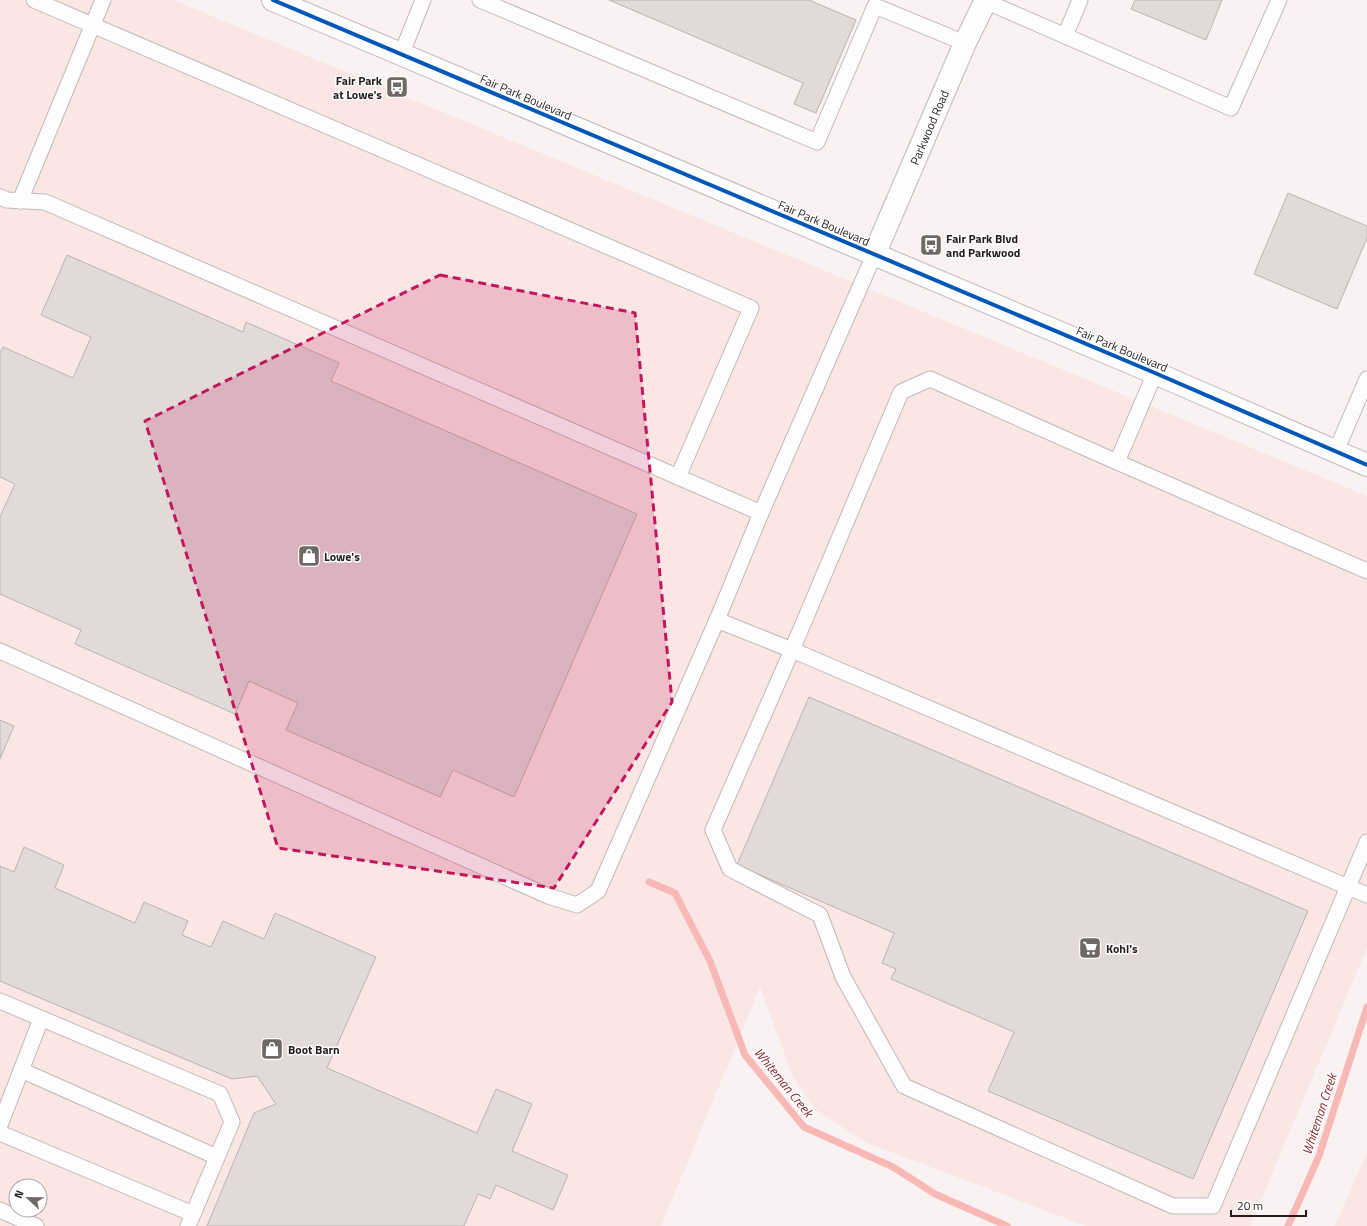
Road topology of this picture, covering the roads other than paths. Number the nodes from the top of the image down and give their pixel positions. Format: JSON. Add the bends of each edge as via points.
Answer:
{"nodes":[{"id":1,"x":34,"y":0,"type":"edge"},
{"id":2,"x":103,"y":0,"type":"edge"},
{"id":3,"x":273,"y":0,"type":"edge"},
{"id":4,"x":423,"y":0,"type":"edge"},
{"id":5,"x":480,"y":0,"type":"edge"},
{"id":6,"x":1080,"y":0,"type":"edge"},
{"id":7,"x":1279,"y":0,"type":"edge"},
{"id":8,"x":985,"y":1,"type":"edge"},
{"id":9,"x":872,"y":3,"type":"edge"},
{"id":10,"x":320,"y":9,"type":"edge"},
{"id":11,"x":92,"y":26,"type":"junction"},
{"id":12,"x":1065,"y":36,"type":"junction"},
{"id":13,"x":965,"y":44,"type":"junction"},
{"id":14,"x":401,"y":55,"type":"junction"},
{"id":15,"x":0,"y":197,"type":"edge"},
{"id":16,"x":20,"y":201,"type":"junction"},
{"id":17,"x":874,"y":255,"type":"junction"},
{"id":18,"x":1155,"y":373,"type":"junction"},
{"id":19,"x":1367,"y":379,"type":"edge"},
{"id":20,"x":1336,"y":451,"type":"junction"},
{"id":21,"x":1117,"y":462,"type":"junction"},
{"id":22,"x":1367,"y":465,"type":"edge"},
{"id":23,"x":678,"y":477,"type":"junction"},
{"id":24,"x":761,"y":513,"type":"junction"},
{"id":25,"x":1367,"y":571,"type":"edge"},
{"id":26,"x":716,"y":620,"type":"junction"},
{"id":27,"x":792,"y":650,"type":"junction"},
{"id":28,"x":0,"y":651,"type":"edge"},
{"id":29,"x":1367,"y":842,"type":"edge"},
{"id":30,"x":1348,"y":887,"type":"junction"},
{"id":31,"x":1367,"y":895,"type":"edge"},
{"id":32,"x":0,"y":1001,"type":"edge"},
{"id":33,"x":41,"y":1019,"type":"junction"},
{"id":34,"x":21,"y":1070,"type":"junction"},
{"id":35,"x":0,"y":1125,"type":"edge"},
{"id":36,"x":0,"y":1133,"type":"edge"},
{"id":37,"x":217,"y":1157,"type":"junction"},
{"id":38,"x":0,"y":1210,"type":"edge"},
{"id":39,"x":190,"y":1220,"type":"edge"},
{"id":40,"x":36,"y":1226,"type":"edge"}],
"edges":[{"from":1,"to":11,"type":"lane"},
{"from":2,"to":11,"type":"lane"},
{"from":3,"to":10,"type":"street","name":"Fair Park Boulevard"},
{"from":4,"to":14,"type":"lane"},
{"from":5,"to":9,"type":"lane","via":[[817,142]]},
{"from":6,"to":12,"type":"lane"},
{"from":7,"to":12,"type":"lane","via":[[1231,108]]},
{"from":8,"to":12,"type":"lane"},
{"from":8,"to":13,"type":"street","name":"Parkwood Road"},
{"from":9,"to":13,"type":"lane"},
{"from":10,"to":14,"type":"street","name":"Fair Park Boulevard"},
{"from":11,"to":16,"type":"lane"},
{"from":11,"to":23,"type":"lane","via":[[751,308]]},
{"from":13,"to":17,"type":"street","name":"Parkwood Road"},
{"from":14,"to":17,"type":"street","name":"Fair Park Boulevard"},
{"from":15,"to":16,"type":"lane"},
{"from":16,"to":23,"type":"lane","via":[[45,202]]},
{"from":17,"to":18,"type":"street","name":"Fair Park Boulevard"},
{"from":17,"to":24,"type":"lane"},
{"from":18,"to":20,"type":"street","name":"Fair Park Boulevard"},
{"from":18,"to":21,"type":"lane"},
{"from":19,"to":20,"type":"lane"},
{"from":20,"to":22,"type":"street","name":"Fair Park Boulevard"},
{"from":21,"to":25,"type":"lane"},
{"from":21,"to":27,"type":"lane","via":[[930,378],[901,392]]},
{"from":23,"to":24,"type":"lane"},
{"from":24,"to":26,"type":"lane"},
{"from":26,"to":27,"type":"lane"},
{"from":26,"to":28,"type":"lane","via":[[598,891],[577,905],[548,896]]},
{"from":27,"to":30,"type":"lane"},
{"from":27,"to":30,"type":"lane","via":[[713,830],[730,870],[820,914],[843,977],[904,1086],[1173,1206],[1213,1206]]},
{"from":29,"to":30,"type":"lane"},
{"from":30,"to":31,"type":"lane"},
{"from":32,"to":33,"type":"lane"},
{"from":33,"to":34,"type":"lane"},
{"from":33,"to":37,"type":"lane","via":[[220,1094],[232,1122]]},
{"from":34,"to":35,"type":"lane"},
{"from":34,"to":37,"type":"lane"},
{"from":36,"to":39,"type":"lane"},
{"from":37,"to":39,"type":"lane"},
{"from":38,"to":40,"type":"lane"}]}
